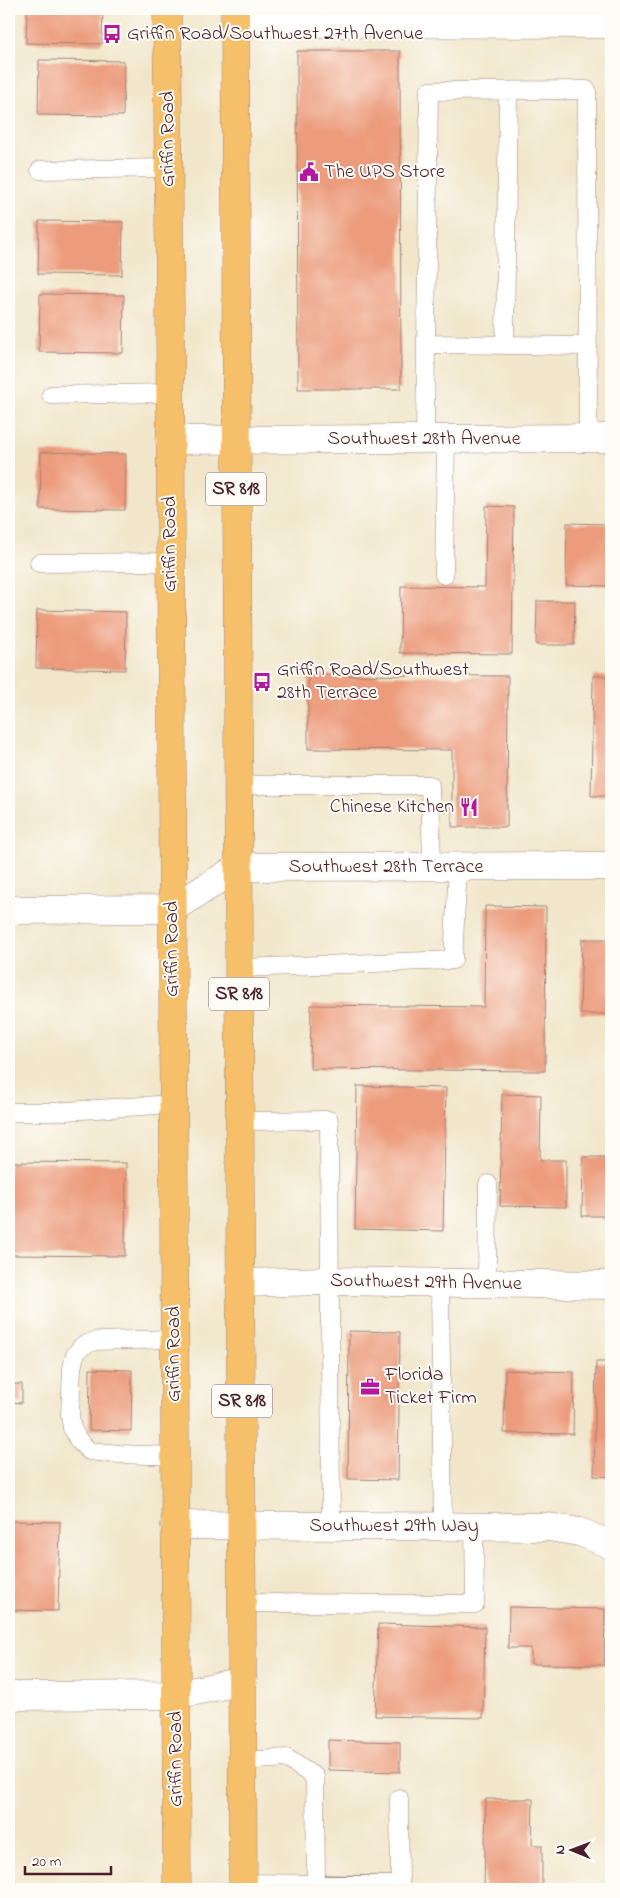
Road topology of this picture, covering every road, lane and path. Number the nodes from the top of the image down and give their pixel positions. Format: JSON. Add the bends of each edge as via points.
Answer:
{"nodes":[{"id":1,"x":167,"y":9,"type":"edge"},
{"id":2,"x":235,"y":16,"type":"edge"},
{"id":3,"x":611,"y":24,"type":"edge"},
{"id":4,"x":508,"y":91,"type":"junction"},
{"id":5,"x":168,"y":168,"type":"junction"},
{"id":6,"x":40,"y":170,"type":"dead end"},
{"id":7,"x":426,"y":344,"type":"junction"},
{"id":8,"x":505,"y":345,"type":"junction"},
{"id":9,"x":588,"y":346,"type":"junction"},
{"id":10,"x":169,"y":393,"type":"junction"},
{"id":11,"x":51,"y":395,"type":"dead end"},
{"id":12,"x":435,"y":438,"type":"junction"},
{"id":13,"x":600,"y":439,"type":"edge"},
{"id":14,"x":170,"y":440,"type":"junction"},
{"id":15,"x":236,"y":440,"type":"junction"},
{"id":16,"x":170,"y":562,"type":"junction"},
{"id":17,"x":39,"y":563,"type":"dead end"},
{"id":18,"x":444,"y":575,"type":"dead end"},
{"id":19,"x":238,"y":785,"type":"junction"},
{"id":20,"x":445,"y":866,"type":"junction"},
{"id":21,"x":611,"y":866,"type":"edge"},
{"id":22,"x":239,"y":867,"type":"junction"},
{"id":23,"x":172,"y":909,"type":"junction"},
{"id":24,"x":9,"y":910,"type":"edge"},
{"id":25,"x":239,"y":968,"type":"junction"},
{"id":26,"x":173,"y":1104,"type":"junction"},
{"id":27,"x":9,"y":1112,"type":"edge"},
{"id":28,"x":240,"y":1121,"type":"junction"},
{"id":29,"x":488,"y":1184,"type":"dead end"},
{"id":30,"x":330,"y":1281,"type":"junction"},
{"id":31,"x":241,"y":1283,"type":"junction"},
{"id":32,"x":440,"y":1284,"type":"junction"},
{"id":33,"x":487,"y":1284,"type":"junction"},
{"id":34,"x":611,"y":1285,"type":"edge"},
{"id":35,"x":174,"y":1339,"type":"junction"},
{"id":36,"x":174,"y":1456,"type":"junction"},
{"id":37,"x":175,"y":1525,"type":"junction"},
{"id":38,"x":242,"y":1526,"type":"junction"},
{"id":39,"x":331,"y":1526,"type":"junction"},
{"id":40,"x":443,"y":1527,"type":"junction"},
{"id":41,"x":474,"y":1527,"type":"junction"},
{"id":42,"x":611,"y":1545,"type":"edge"},
{"id":43,"x":243,"y":1603,"type":"junction"},
{"id":44,"x":243,"y":1681,"type":"junction"},
{"id":45,"x":176,"y":1695,"type":"junction"},
{"id":46,"x":9,"y":1696,"type":"edge"},
{"id":47,"x":243,"y":1761,"type":"junction"},
{"id":48,"x":399,"y":1798,"type":"dead end"},
{"id":49,"x":316,"y":1884,"type":"junction"},
{"id":50,"x":243,"y":1886,"type":"edge"},
{"id":51,"x":177,"y":1889,"type":"edge"}],
"edges":[{"from":1,"to":5,"type":"main road","name":"Griffin Road"},
{"from":2,"to":3,"type":"street"},
{"from":2,"to":15,"type":"main road","number":"SR 818"},
{"from":4,"to":7,"type":"lane","via":[[429,91]]},
{"from":4,"to":8,"type":"lane"},
{"from":4,"to":9,"type":"lane","via":[[587,90]]},
{"from":5,"to":6,"type":"lane"},
{"from":5,"to":10,"type":"main road","name":"Griffin Road"},
{"from":7,"to":8,"type":"lane"},
{"from":7,"to":12,"type":"lane"},
{"from":8,"to":9,"type":"lane"},
{"from":9,"to":13,"type":"lane"},
{"from":10,"to":11,"type":"lane"},
{"from":10,"to":14,"type":"main road","name":"Griffin Road"},
{"from":12,"to":13,"type":"street","name":"Southwest 28th Avenue"},
{"from":12,"to":15,"type":"street","name":"Southwest 28th Avenue"},
{"from":12,"to":18,"type":"lane"},
{"from":14,"to":15,"type":"street","name":"Southwest 28th Avenue"},
{"from":14,"to":16,"type":"main road","name":"Griffin Road"},
{"from":15,"to":19,"type":"main road","number":"SR 818"},
{"from":16,"to":17,"type":"lane"},
{"from":16,"to":23,"type":"main road","name":"Griffin Road"},
{"from":19,"to":20,"type":"lane","via":[[430,785]]},
{"from":19,"to":22,"type":"main road","number":"SR 818"},
{"from":20,"to":21,"type":"street","name":"Southwest 28th Terrace"},
{"from":20,"to":22,"type":"street","name":"Southwest 28th Terrace"},
{"from":20,"to":25,"type":"lane","via":[[452,960]]},
{"from":22,"to":23,"type":"street"},
{"from":22,"to":25,"type":"main road","number":"SR 818"},
{"from":23,"to":24,"type":"street"},
{"from":23,"to":26,"type":"main road","name":"Griffin Road"},
{"from":25,"to":28,"type":"main road","number":"SR 818"},
{"from":26,"to":27,"type":"lane"},
{"from":26,"to":35,"type":"main road","name":"Griffin Road"},
{"from":28,"to":30,"type":"lane","via":[[329,1120]]},
{"from":28,"to":31,"type":"main road","number":"SR 818"},
{"from":29,"to":33,"type":"lane"},
{"from":30,"to":31,"type":"street","name":"Southwest 29th Avenue"},
{"from":30,"to":32,"type":"street","name":"Southwest 29th Avenue"},
{"from":30,"to":39,"type":"lane"},
{"from":31,"to":38,"type":"main road","number":"SR 818"},
{"from":32,"to":33,"type":"street","name":"Southwest 29th Avenue"},
{"from":32,"to":40,"type":"lane"},
{"from":33,"to":34,"type":"street","name":"Southwest 29th Avenue"},
{"from":35,"to":36,"type":"main road","name":"Griffin Road"},
{"from":35,"to":36,"type":"lane","via":[[96,1341],[82,1346],[75,1355],[72,1368],[70,1415],[72,1428],[89,1451]]},
{"from":36,"to":37,"type":"main road","name":"Griffin Road"},
{"from":37,"to":38,"type":"street","name":"Southwest 29th Way"},
{"from":37,"to":45,"type":"main road","name":"Griffin Road"},
{"from":38,"to":39,"type":"street","name":"Southwest 29th Way"},
{"from":38,"to":43,"type":"main road","number":"SR 818"},
{"from":39,"to":40,"type":"street","name":"Southwest 29th Way"},
{"from":40,"to":41,"type":"street","name":"Southwest 29th Way"},
{"from":41,"to":42,"type":"street","name":"Southwest 29th Way","via":[[548,1527],[580,1532]]},
{"from":41,"to":43,"type":"lane","via":[[475,1604]]},
{"from":43,"to":44,"type":"main road","number":"SR 818"},
{"from":44,"to":45,"type":"street"},
{"from":44,"to":47,"type":"main road","number":"SR 818"},
{"from":45,"to":46,"type":"street"},
{"from":45,"to":51,"type":"main road","name":"Griffin Road"},
{"from":47,"to":49,"type":"lane","via":[[286,1758],[315,1777]]},
{"from":47,"to":50,"type":"main road","number":"SR 818"},
{"from":48,"to":49,"type":"lane","via":[[400,1884]]},
{"from":49,"to":50,"type":"lane"}]}
